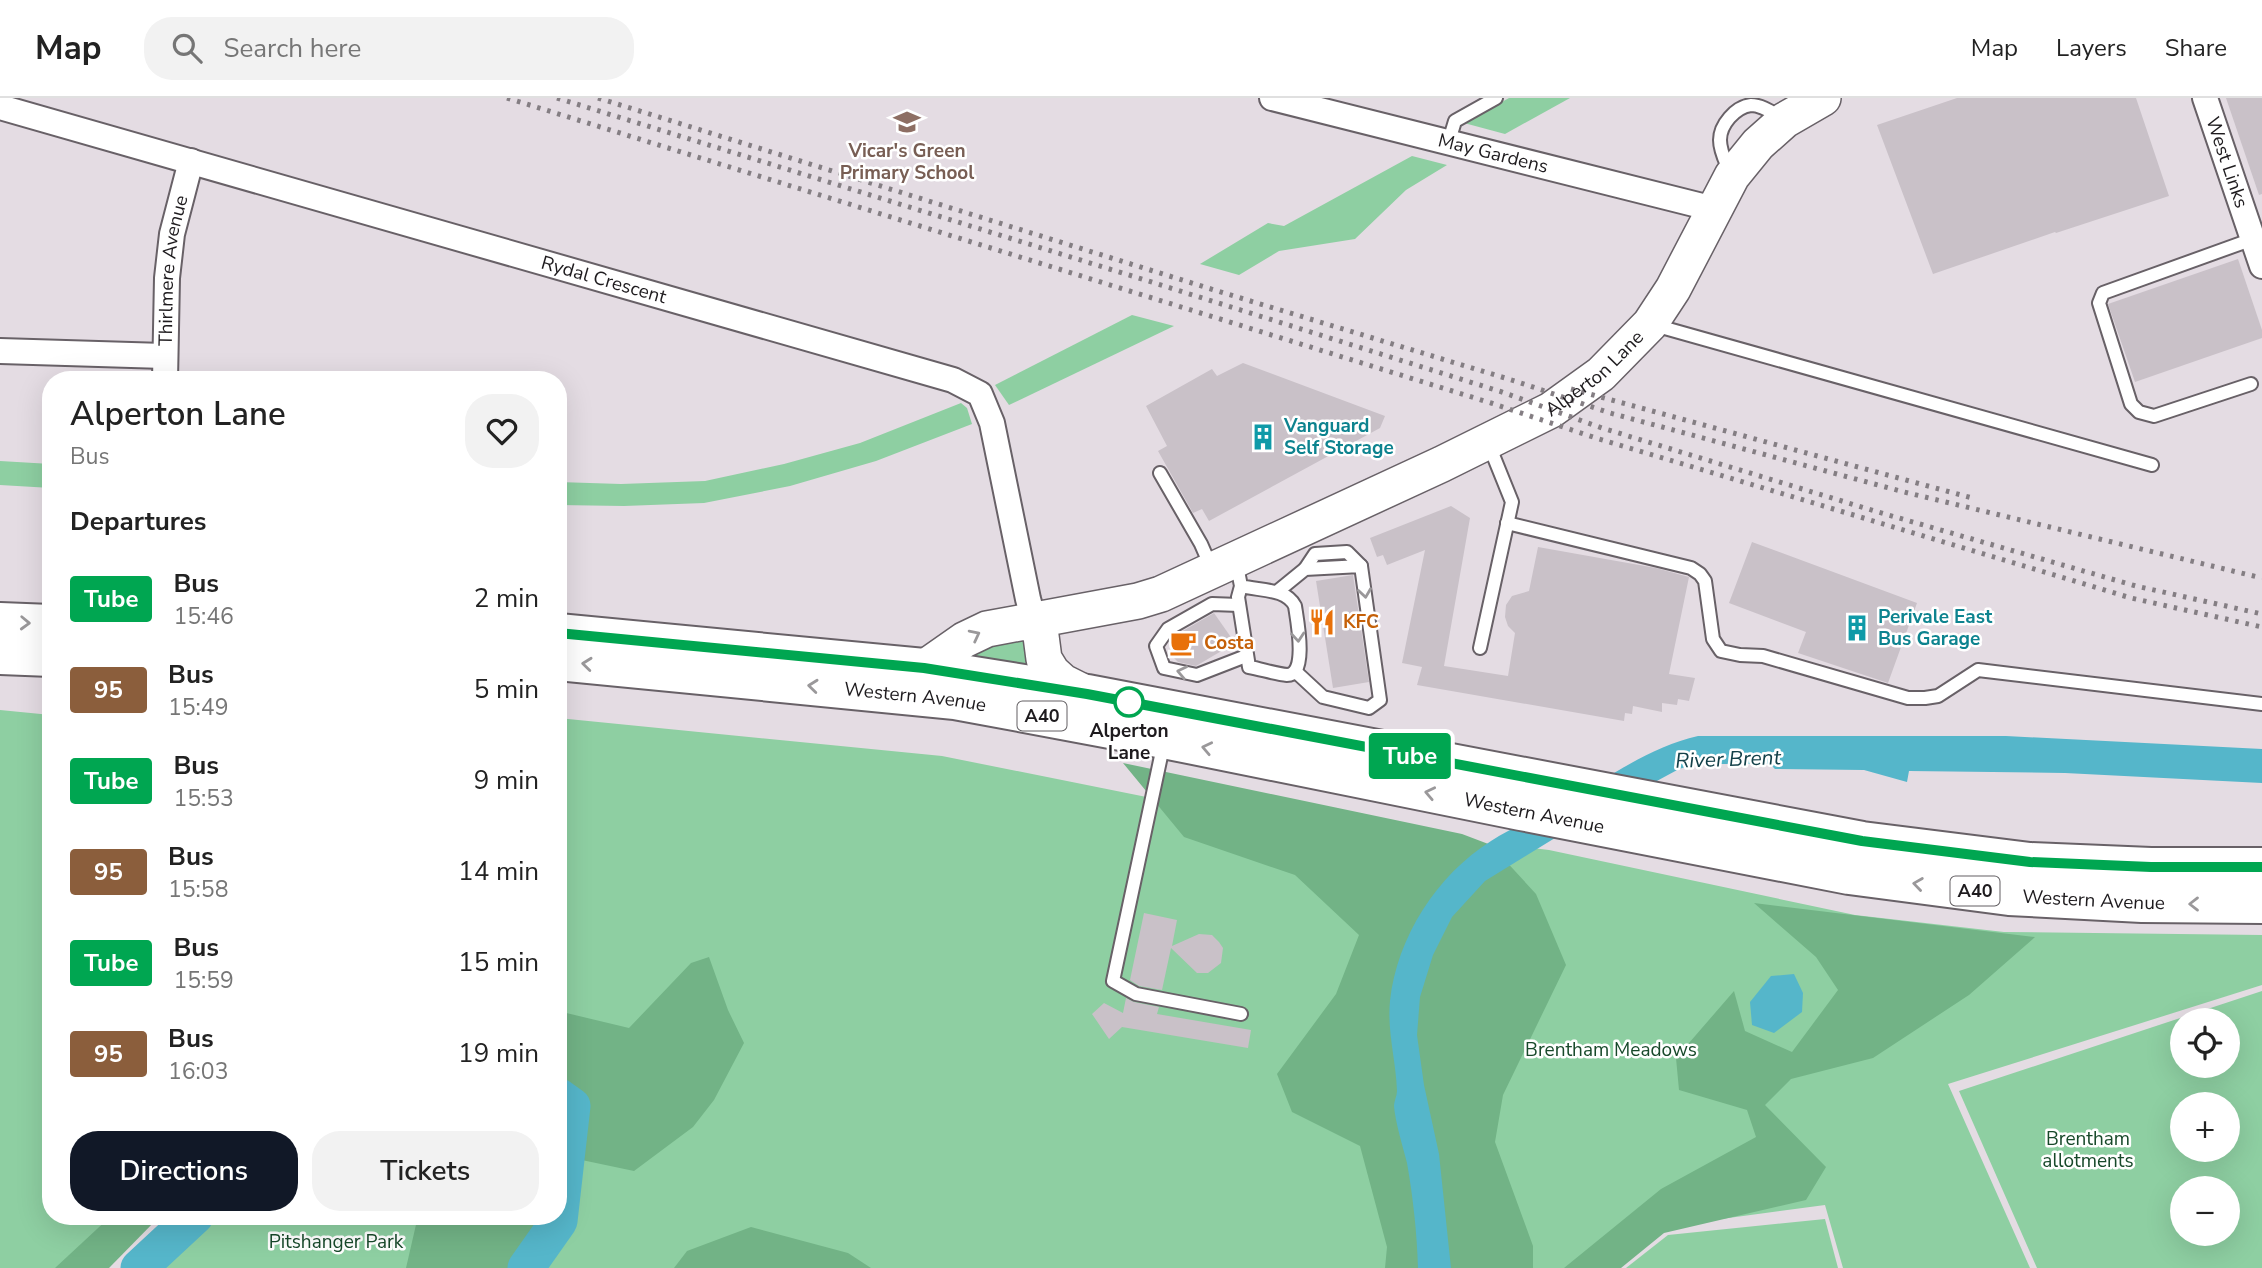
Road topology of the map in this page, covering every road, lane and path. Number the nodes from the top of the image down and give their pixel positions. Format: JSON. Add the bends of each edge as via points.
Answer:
{"nodes":[{"id":1,"x":1272,"y":98,"type":"edge"},
{"id":2,"x":1496,"y":98,"type":"edge"},
{"id":3,"x":1823,"y":98,"type":"edge"},
{"id":4,"x":2205,"y":98,"type":"edge"},
{"id":5,"x":0,"y":107,"type":"edge"},
{"id":6,"x":1449,"y":141,"type":"junction"},
{"id":7,"x":191,"y":161,"type":"junction"},
{"id":8,"x":1714,"y":209,"type":"junction"},
{"id":9,"x":2253,"y":239,"type":"junction"},
{"id":10,"x":2262,"y":266,"type":"edge"},
{"id":11,"x":1650,"y":324,"type":"junction"},
{"id":12,"x":0,"y":351,"type":"edge"},
{"id":13,"x":164,"y":368,"type":"edge"},
{"id":14,"x":2251,"y":384,"type":"dead end"},
{"id":15,"x":1487,"y":441,"type":"junction"},
{"id":16,"x":2152,"y":465,"type":"dead end"},
{"id":17,"x":1160,"y":473,"type":"dead end"},
{"id":18,"x":1507,"y":523,"type":"junction"},
{"id":19,"x":1230,"y":572,"type":"junction"},
{"id":20,"x":1278,"y":591,"type":"junction"},
{"id":21,"x":1239,"y":605,"type":"junction"},
{"id":22,"x":1034,"y":621,"type":"junction"},
{"id":23,"x":0,"y":622,"type":"edge"},
{"id":24,"x":42,"y":624,"type":"edge"},
{"id":25,"x":567,"y":633,"type":"edge"},
{"id":26,"x":1480,"y":648,"type":"dead end"},
{"id":27,"x":0,"y":655,"type":"edge"},
{"id":28,"x":1246,"y":656,"type":"junction"},
{"id":29,"x":42,"y":657,"type":"edge"},
{"id":30,"x":567,"y":662,"type":"edge"},
{"id":31,"x":924,"y":668,"type":"junction"},
{"id":32,"x":1296,"y":671,"type":"junction"},
{"id":33,"x":1087,"y":694,"type":"junction"},
{"id":34,"x":2262,"y":704,"type":"edge"},
{"id":35,"x":1164,"y":739,"type":"junction"},
{"id":36,"x":1528,"y":795,"type":"junction"},
{"id":37,"x":1697,"y":826,"type":"junction"},
{"id":38,"x":2262,"y":867,"type":"edge"},
{"id":39,"x":2262,"y":904,"type":"edge"},
{"id":40,"x":1241,"y":1014,"type":"dead end"}],
"edges":[{"from":1,"to":6,"type":"street","name":"May Gardens"},
{"from":2,"to":6,"type":"lane","via":[[1455,121]]},
{"from":3,"to":8,"type":"main road","name":"Alperton Lane","via":[[1785,120],[1758,144],[1732,176]]},
{"from":4,"to":9,"type":"street","name":"West Links"},
{"from":5,"to":7,"type":"street","name":"Rydal Crescent"},
{"from":6,"to":8,"type":"street","name":"May Gardens"},
{"from":7,"to":13,"type":"street","name":"Thirlmere Avenue","via":[[172,234]]},
{"from":7,"to":22,"type":"street","name":"Rydal Crescent","via":[[953,380],[980,394],[992,423]]},
{"from":8,"to":11,"type":"main road","name":"Alperton Lane"},
{"from":9,"to":10,"type":"street","name":"West Links"},
{"from":9,"to":14,"type":"lane","via":[[2103,293],[2099,303],[2131,404],[2138,412],[2154,416]]},
{"from":11,"to":15,"type":"main road","name":"Alperton Lane","via":[[1601,374],[1551,410]]},
{"from":11,"to":16,"type":"lane"},
{"from":12,"to":13,"type":"street"},
{"from":15,"to":18,"type":"lane","via":[[1511,502]]},
{"from":15,"to":19,"type":"main road","name":"Alperton Lane"},
{"from":17,"to":19,"type":"lane","via":[[1201,544]]},
{"from":18,"to":26,"type":"lane"},
{"from":18,"to":34,"type":"lane","via":[[1691,568],[1705,581],[1713,639],[1721,651],[1763,656],[1908,698],[1938,696],[1978,670]]},
{"from":19,"to":20,"type":"lane","via":[[1260,591]]},
{"from":19,"to":21,"type":"lane"},
{"from":19,"to":22,"type":"main road","name":"Alperton Lane","via":[[1138,601]]},
{"from":20,"to":32,"type":"lane","one_way":true,"via":[[1292,598],[1295,606],[1300,662]]},
{"from":20,"to":32,"type":"lane","one_way":true,"via":[[1305,569],[1315,554],[1347,552],[1361,566],[1380,700],[1368,708],[1323,697]]},
{"from":21,"to":28,"type":"lane"},
{"from":28,"to":21,"type":"lane","one_way":true,"via":[[1197,675],[1164,668],[1156,646],[1168,629],[1212,604]]},
{"from":31,"to":22,"type":"main road","name":"Alperton Lane","one_way":true,"via":[[987,629]]},
{"from":22,"to":33,"type":"main road","via":[[1052,672]]},
{"from":23,"to":24,"type":"highway","one_way":true},
{"from":25,"to":31,"type":"highway","name":"Western Avenue","number":"A40"},
{"from":27,"to":29,"type":"highway"},
{"from":28,"to":32,"type":"lane","via":[[1249,667],[1289,675]]},
{"from":35,"to":30,"type":"highway","name":"Western Avenue","number":"A40","one_way":true,"via":[[955,700]]},
{"from":31,"to":33,"type":"highway","name":"Western Avenue","number":"A40"},
{"from":33,"to":36,"type":"highway","name":"Western Avenue","number":"A40"},
{"from":36,"to":35,"type":"highway","name":"Western Avenue","number":"A40","one_way":true},
{"from":35,"to":40,"type":"lane","via":[[1113,981],[1136,994]]},
{"from":36,"to":37,"type":"highway","name":"Western Avenue","number":"A40"},
{"from":37,"to":38,"type":"highway","name":"Western Avenue","number":"A40","via":[[2030,862]]},
{"from":39,"to":37,"type":"highway","name":"Western Avenue","number":"A40","one_way":true,"via":[[2009,896],[1849,875]]}]}
